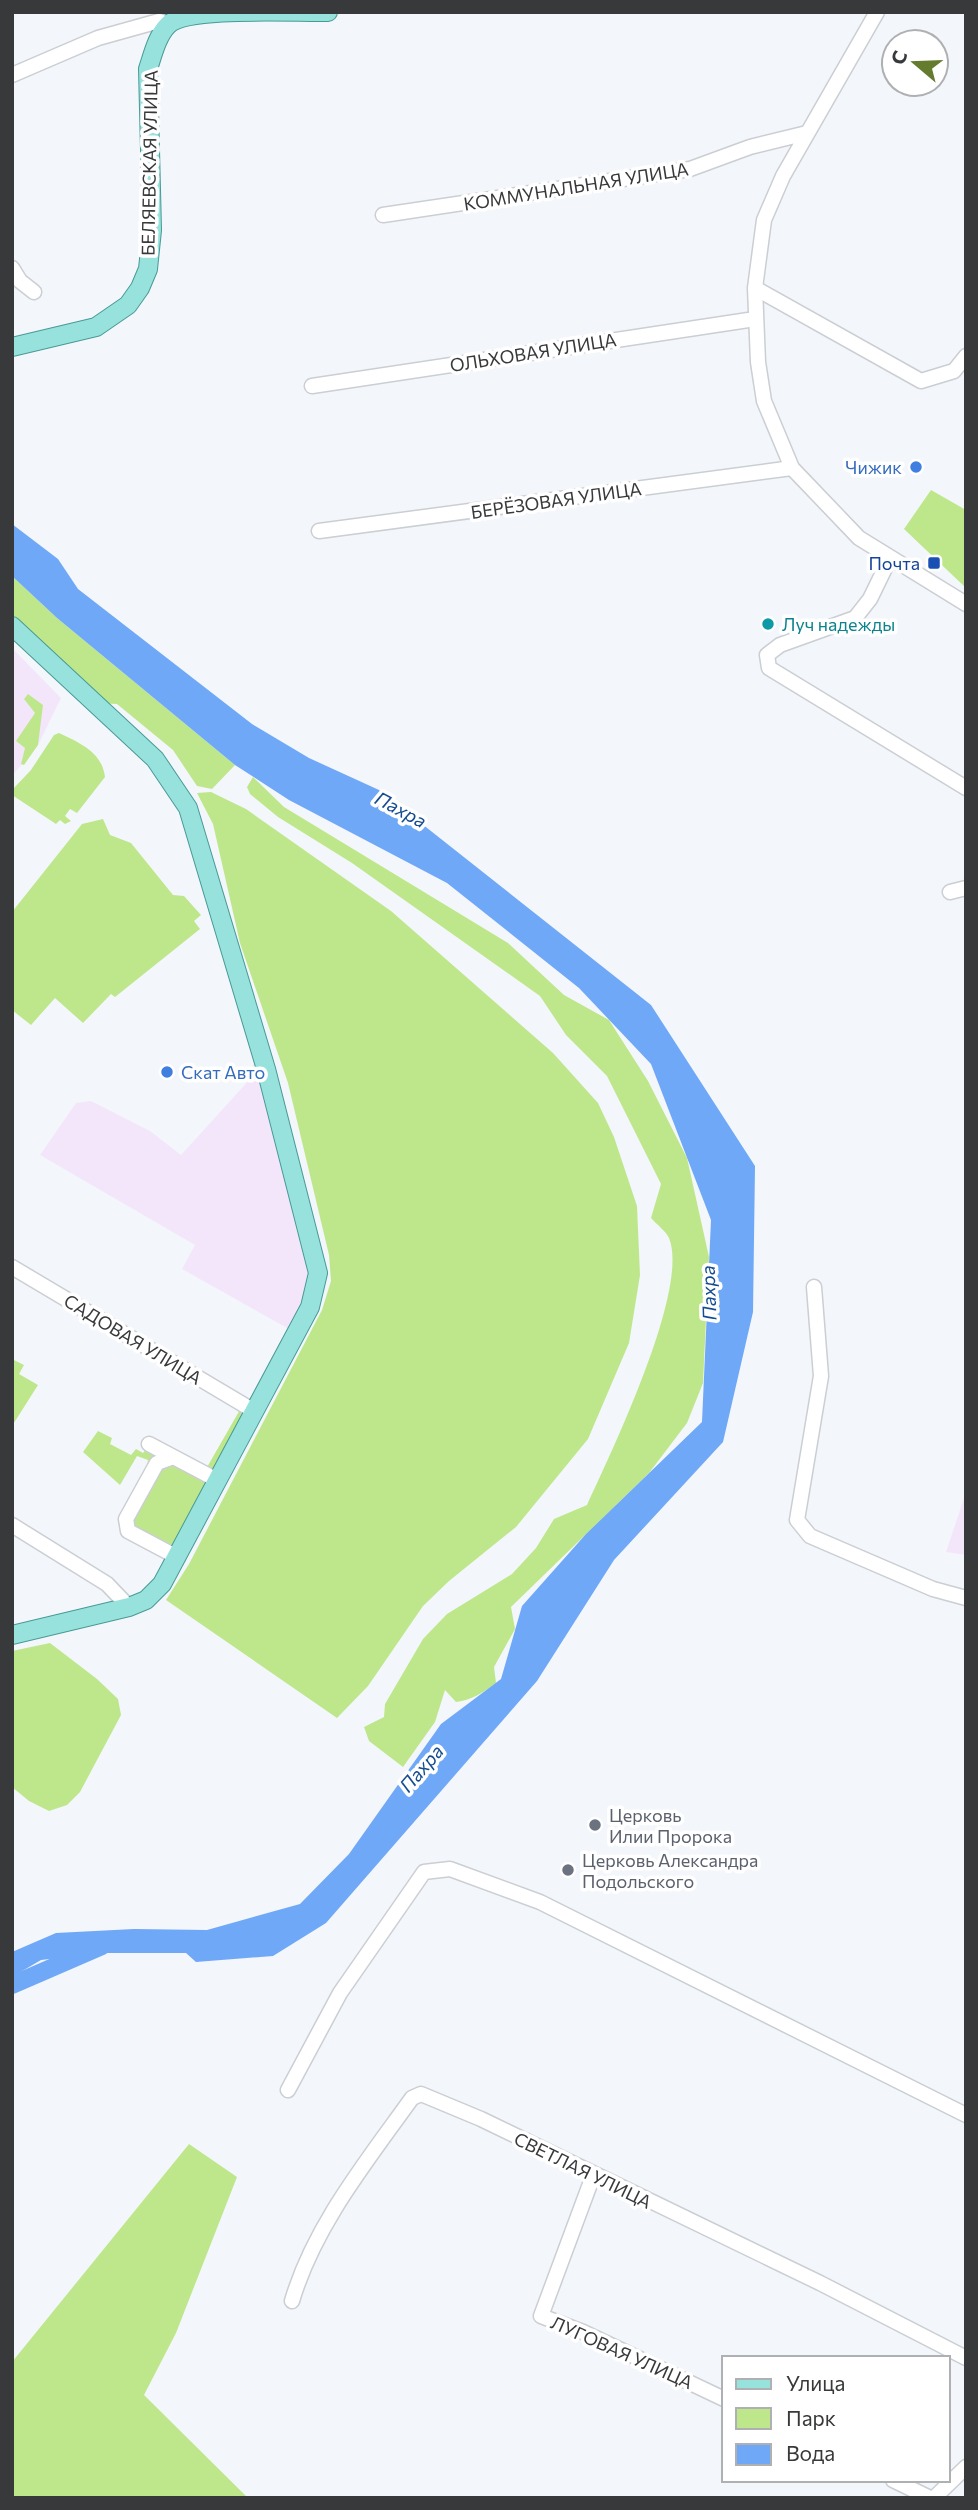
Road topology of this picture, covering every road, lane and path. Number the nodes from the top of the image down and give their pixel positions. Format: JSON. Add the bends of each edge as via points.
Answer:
{"nodes":[{"id":1,"x":328,"y":12,"type":"edge"},
{"id":2,"x":877,"y":12,"type":"edge"},
{"id":3,"x":169,"y":24,"type":"junction"},
{"id":4,"x":12,"y":75,"type":"edge"},
{"id":5,"x":807,"y":133,"type":"junction"},
{"id":6,"x":383,"y":215,"type":"dead end"},
{"id":7,"x":12,"y":268,"type":"edge"},
{"id":8,"x":755,"y":288,"type":"junction"},
{"id":9,"x":34,"y":292,"type":"dead end"},
{"id":10,"x":755,"y":319,"type":"junction"},
{"id":11,"x":12,"y":348,"type":"edge"},
{"id":12,"x":966,"y":356,"type":"edge"},
{"id":13,"x":312,"y":386,"type":"dead end"},
{"id":14,"x":792,"y":468,"type":"junction"},
{"id":15,"x":319,"y":531,"type":"dead end"},
{"id":16,"x":890,"y":558,"type":"junction"},
{"id":17,"x":966,"y":604,"type":"edge"},
{"id":18,"x":12,"y":626,"type":"edge"},
{"id":19,"x":966,"y":788,"type":"edge"},
{"id":20,"x":966,"y":888,"type":"edge"},
{"id":21,"x":950,"y":892,"type":"dead end"},
{"id":22,"x":12,"y":1267,"type":"edge"},
{"id":23,"x":814,"y":1287,"type":"dead end"},
{"id":24,"x":254,"y":1411,"type":"junction"},
{"id":25,"x":149,"y":1444,"type":"dead end"},
{"id":26,"x":172,"y":1458,"type":"junction"},
{"id":27,"x":217,"y":1480,"type":"junction"},
{"id":28,"x":12,"y":1525,"type":"edge"},
{"id":29,"x":177,"y":1557,"type":"junction"},
{"id":30,"x":966,"y":1598,"type":"edge"},
{"id":31,"x":130,"y":1607,"type":"junction"},
{"id":32,"x":12,"y":1635,"type":"edge"},
{"id":33,"x":288,"y":2090,"type":"dead end"},
{"id":34,"x":966,"y":2115,"type":"edge"},
{"id":35,"x":593,"y":2176,"type":"junction"},
{"id":36,"x":292,"y":2301,"type":"dead end"},
{"id":37,"x":966,"y":2358,"type":"edge"},
{"id":38,"x":722,"y":2398,"type":"edge"},
{"id":39,"x":966,"y":2467,"type":"edge"},
{"id":40,"x":897,"y":2482,"type":"edge"},
{"id":41,"x":950,"y":2482,"type":"edge"},
{"id":42,"x":950,"y":2482,"type":"edge"},
{"id":43,"x":932,"y":2498,"type":"edge"}],
"edges":[{"from":1,"to":3,"type":"main road","via":[[194,13]]},
{"from":2,"to":5,"type":"street"},
{"from":3,"to":4,"type":"street","via":[[159,21],[98,38]]},
{"from":3,"to":11,"type":"main road","name":"БЕЛЯЕВСКАЯ УЛИЦА","via":[[155,45],[148,69],[152,230],[148,269],[140,288],[128,305],[96,327]]},
{"from":5,"to":6,"type":"street","name":"КОММУНАЛЬНАЯ УЛИЦА","via":[[690,169]]},
{"from":5,"to":8,"type":"street","via":[[764,220]]},
{"from":7,"to":9,"type":"street"},
{"from":8,"to":10,"type":"street"},
{"from":8,"to":12,"type":"street","via":[[921,381],[954,371]]},
{"from":10,"to":13,"type":"street","name":"ОЛЬХОВАЯ УЛИЦА"},
{"from":10,"to":14,"type":"street","via":[[764,401]]},
{"from":14,"to":15,"type":"street","name":"БЕРЁЗОВАЯ УЛИЦА"},
{"from":14,"to":16,"type":"street","via":[[859,538]]},
{"from":16,"to":17,"type":"street"},
{"from":16,"to":19,"type":"street","via":[[855,618],[780,645],[767,655],[769,668]]},
{"from":18,"to":24,"type":"main road","via":[[155,759],[179,792],[196,828],[266,1069],[318,1273],[310,1307]]},
{"from":20,"to":21,"type":"street"},
{"from":22,"to":24,"type":"street","name":"САДОВАЯ УЛИЦА"},
{"from":23,"to":30,"type":"street","via":[[821,1376],[797,1520],[810,1536],[933,1589]]},
{"from":24,"to":27,"type":"main road"},
{"from":25,"to":26,"type":"street"},
{"from":26,"to":27,"type":"street"},
{"from":26,"to":29,"type":"street","via":[[157,1463],[126,1518],[128,1531]]},
{"from":27,"to":29,"type":"main road"},
{"from":28,"to":31,"type":"street","via":[[107,1584]]},
{"from":29,"to":31,"type":"main road","via":[[154,1593]]},
{"from":31,"to":32,"type":"main road"},
{"from":33,"to":34,"type":"street","via":[[340,1993],[424,1872],[450,1869],[540,1902]]},
{"from":35,"to":36,"type":"street","name":"СВЕТЛАЯ УЛИЦА","via":[[421,2094],[412,2098],[346,2191],[300,2274]]},
{"from":35,"to":37,"type":"street","name":"СВЕТЛАЯ УЛИЦА"},
{"from":35,"to":38,"type":"street","name":"ЛУГОВАЯ УЛИЦА","via":[[541,2316]]},
{"from":39,"to":41,"type":"street"},
{"from":40,"to":43,"type":"street"},
{"from":42,"to":43,"type":"street"}]}
